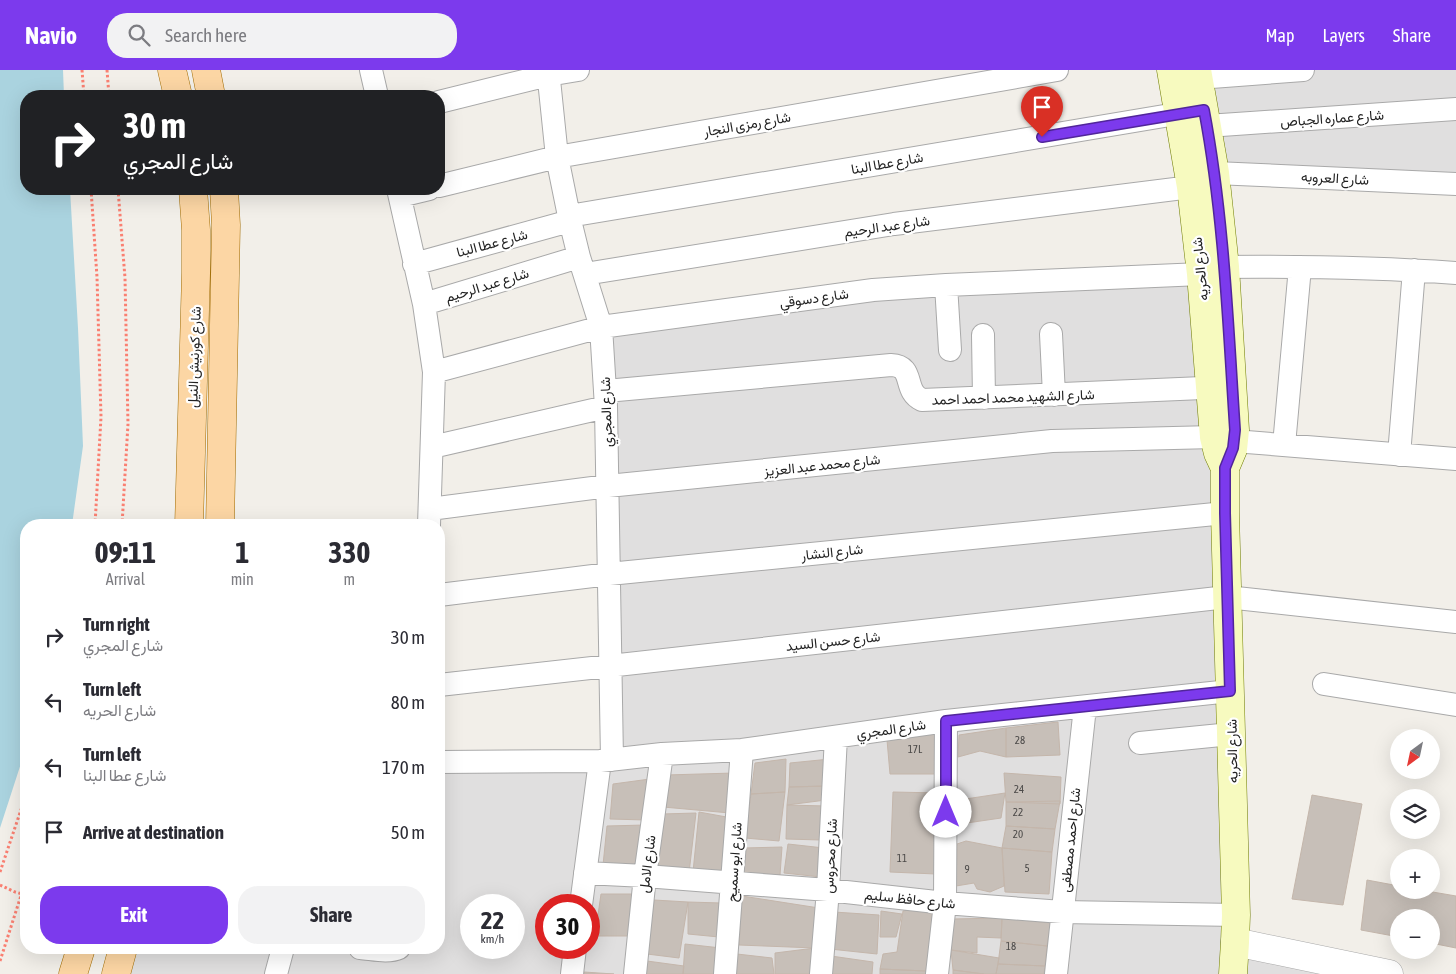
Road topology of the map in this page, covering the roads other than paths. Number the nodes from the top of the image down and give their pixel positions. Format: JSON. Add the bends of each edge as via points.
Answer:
{"nodes":[{"id":1,"x":172,"y":70,"type":"edge"},
{"id":2,"x":206,"y":70,"type":"edge"},
{"id":3,"x":371,"y":70,"type":"edge"},
{"id":4,"x":578,"y":70,"type":"edge"},
{"id":5,"x":1057,"y":70,"type":"edge"},
{"id":6,"x":1171,"y":70,"type":"edge"},
{"id":7,"x":1303,"y":70,"type":"edge"},
{"id":8,"x":548,"y":73,"type":"edge"},
{"id":9,"x":1198,"y":74,"type":"edge"},
{"id":10,"x":177,"y":90,"type":"edge"},
{"id":11,"x":210,"y":90,"type":"edge"},
{"id":12,"x":376,"y":90,"type":"edge"},
{"id":13,"x":445,"y":100,"type":"edge"},
{"id":14,"x":1456,"y":109,"type":"edge"},
{"id":15,"x":1197,"y":117,"type":"junction"},
{"id":16,"x":557,"y":157,"type":"junction"},
{"id":17,"x":1215,"y":173,"type":"junction"},
{"id":18,"x":1456,"y":184,"type":"edge"},
{"id":19,"x":445,"y":185,"type":"edge"},
{"id":20,"x":1191,"y":187,"type":"junction"},
{"id":21,"x":193,"y":195,"type":"edge"},
{"id":22,"x":224,"y":195,"type":"edge"},
{"id":23,"x":400,"y":195,"type":"edge"},
{"id":24,"x":570,"y":219,"type":"junction"},
{"id":25,"x":226,"y":225,"type":"junction"},
{"id":26,"x":196,"y":230,"type":"junction"},
{"id":27,"x":414,"y":264,"type":"junction"},
{"id":28,"x":582,"y":266,"type":"junction"},
{"id":29,"x":1300,"y":267,"type":"junction"},
{"id":30,"x":1209,"y":270,"type":"junction"},
{"id":31,"x":1414,"y":270,"type":"junction"},
{"id":32,"x":1456,"y":272,"type":"edge"},
{"id":33,"x":946,"y":285,"type":"junction"},
{"id":34,"x":424,"y":304,"type":"junction"},
{"id":35,"x":601,"y":327,"type":"junction"},
{"id":36,"x":1051,"y":334,"type":"dead end"},
{"id":37,"x":983,"y":335,"type":"dead end"},
{"id":38,"x":950,"y":350,"type":"dead end"},
{"id":39,"x":434,"y":372,"type":"junction"},
{"id":40,"x":1221,"y":387,"type":"junction"},
{"id":41,"x":1054,"y":395,"type":"junction"},
{"id":42,"x":984,"y":398,"type":"junction"},
{"id":43,"x":606,"y":399,"type":"junction"},
{"id":44,"x":1224,"y":439,"type":"junction"},
{"id":45,"x":1284,"y":445,"type":"junction"},
{"id":46,"x":432,"y":447,"type":"junction"},
{"id":47,"x":1399,"y":454,"type":"junction"},
{"id":48,"x":1456,"y":459,"type":"edge"},
{"id":49,"x":608,"y":486,"type":"junction"},
{"id":50,"x":1225,"y":513,"type":"junction"},
{"id":51,"x":430,"y":517,"type":"edge"},
{"id":52,"x":189,"y":519,"type":"edge"},
{"id":53,"x":220,"y":519,"type":"edge"},
{"id":54,"x":609,"y":574,"type":"junction"},
{"id":55,"x":445,"y":594,"type":"edge"},
{"id":56,"x":1227,"y":597,"type":"junction"},
{"id":57,"x":1456,"y":622,"type":"edge"},
{"id":58,"x":610,"y":665,"type":"junction"},
{"id":59,"x":445,"y":684,"type":"edge"},
{"id":60,"x":1324,"y":684,"type":"dead end"},
{"id":61,"x":1230,"y":691,"type":"junction"},
{"id":62,"x":1456,"y":705,"type":"edge"},
{"id":63,"x":1084,"y":707,"type":"junction"},
{"id":64,"x":946,"y":721,"type":"junction"},
{"id":65,"x":1231,"y":734,"type":"junction"},
{"id":66,"x":836,"y":737,"type":"junction"},
{"id":67,"x":1140,"y":743,"type":"dead end"},
{"id":68,"x":742,"y":750,"type":"junction"},
{"id":69,"x":662,"y":754,"type":"junction"},
{"id":70,"x":606,"y":760,"type":"junction"},
{"id":71,"x":445,"y":762,"type":"edge"},
{"id":72,"x":585,"y":874,"type":"junction"},
{"id":73,"x":645,"y":876,"type":"junction"},
{"id":74,"x":732,"y":883,"type":"junction"},
{"id":75,"x":828,"y":890,"type":"junction"},
{"id":76,"x":582,"y":894,"type":"edge"},
{"id":77,"x":945,"y":903,"type":"junction"},
{"id":78,"x":1062,"y":912,"type":"junction"},
{"id":79,"x":1236,"y":915,"type":"junction"},
{"id":80,"x":1235,"y":942,"type":"junction"},
{"id":81,"x":80,"y":954,"type":"edge"},
{"id":82,"x":121,"y":954,"type":"edge"},
{"id":83,"x":281,"y":954,"type":"edge"},
{"id":84,"x":574,"y":959,"type":"edge"},
{"id":85,"x":73,"y":974,"type":"edge"},
{"id":86,"x":116,"y":974,"type":"edge"},
{"id":87,"x":276,"y":974,"type":"edge"},
{"id":88,"x":572,"y":974,"type":"edge"},
{"id":89,"x":635,"y":974,"type":"edge"},
{"id":90,"x":725,"y":974,"type":"edge"},
{"id":91,"x":821,"y":974,"type":"edge"},
{"id":92,"x":937,"y":974,"type":"edge"},
{"id":93,"x":1056,"y":974,"type":"edge"},
{"id":94,"x":1233,"y":974,"type":"edge"},
{"id":95,"x":1389,"y":974,"type":"edge"}],
"edges":[{"from":1,"to":10,"type":"main road"},
{"from":2,"to":11,"type":"main road"},
{"from":3,"to":12,"type":"street"},
{"from":4,"to":8,"type":"street"},
{"from":5,"to":16,"type":"street","name":"شارع رمزى النجار"},
{"from":6,"to":15,"type":"main road","name":"شارع الحريه"},
{"from":7,"to":9,"type":"street"},
{"from":8,"to":13,"type":"street"},
{"from":8,"to":16,"type":"street","name":"شارع المجري"},
{"from":9,"to":15,"type":"main road","name":"شارع الحريه"},
{"from":14,"to":15,"type":"street","name":"شارع عماره الجباص"},
{"from":15,"to":17,"type":"main road","name":"شارع الحريه"},
{"from":15,"to":20,"type":"main road","name":"شارع الحريه"},
{"from":15,"to":24,"type":"street","name":"شارع عطا البنا"},
{"from":16,"to":19,"type":"street","name":"شارع رمزى النجار"},
{"from":16,"to":24,"type":"street","name":"شارع المجري"},
{"from":17,"to":18,"type":"street","name":"شارع العروبه"},
{"from":17,"to":30,"type":"main road","name":"شارع الحريه"},
{"from":20,"to":28,"type":"street","name":"شارع عبد الرحيم"},
{"from":20,"to":30,"type":"main road","name":"شارع الحريه"},
{"from":21,"to":26,"type":"main road","name":"شارع كورنيش النيل"},
{"from":22,"to":25,"type":"main road","name":"شارع كورنيش النيل"},
{"from":23,"to":27,"type":"street"},
{"from":24,"to":27,"type":"street","name":"شارع عطا البنا"},
{"from":24,"to":28,"type":"street","name":"شارع المجري"},
{"from":25,"to":26,"type":"main road"},
{"from":25,"to":53,"type":"main road","name":"شارع كورنيش النيل"},
{"from":26,"to":52,"type":"main road","name":"شارع كورنيش النيل"},
{"from":27,"to":34,"type":"street"},
{"from":28,"to":34,"type":"street","name":"شارع عبد الرحيم"},
{"from":28,"to":35,"type":"street","name":"شارع المجري"},
{"from":29,"to":30,"type":"street","name":"شارع دسوقي"},
{"from":29,"to":31,"type":"street","name":"شارع دسوقي"},
{"from":29,"to":45,"type":"street"},
{"from":30,"to":33,"type":"street","name":"شارع دسوقي"},
{"from":30,"to":40,"type":"main road","name":"شارع الحريه"},
{"from":31,"to":32,"type":"street","name":"شارع دسوقي"},
{"from":31,"to":47,"type":"street"},
{"from":33,"to":35,"type":"street","name":"شارع دسوقي","via":[[873,290]]},
{"from":33,"to":38,"type":"street"},
{"from":34,"to":39,"type":"street"},
{"from":35,"to":39,"type":"street","name":"شارع دسوقي"},
{"from":35,"to":43,"type":"street","name":"شارع المجري"},
{"from":36,"to":41,"type":"street"},
{"from":37,"to":42,"type":"street"},
{"from":39,"to":46,"type":"street"},
{"from":40,"to":41,"type":"street","name":"شارع الشهيد محمد احمد احمد"},
{"from":40,"to":44,"type":"main road","name":"شارع الحريه"},
{"from":41,"to":42,"type":"street","name":"شارع الشهيد محمد احمد احمد"},
{"from":42,"to":43,"type":"street","name":"شارع الشهيد محمد احمد احمد","via":[[922,400],[911,391],[904,370],[891,365]]},
{"from":43,"to":46,"type":"street","name":"شارع الشهيد محمد احمد احمد"},
{"from":43,"to":49,"type":"street","name":"شارع المجري"},
{"from":44,"to":45,"type":"street","name":"شارع محمد عبد العزيز"},
{"from":44,"to":49,"type":"street","name":"شارع محمد عبد العزيز","via":[[1052,441]]},
{"from":44,"to":50,"type":"main road","name":"شارع الحريه","via":[[1218,453],[1225,468]]},
{"from":45,"to":47,"type":"street","name":"شارع محمد عبد العزيز"},
{"from":46,"to":51,"type":"street"},
{"from":47,"to":48,"type":"street","name":"شارع محمد عبد العزيز"},
{"from":49,"to":51,"type":"street","name":"شارع محمد عبد العزيز"},
{"from":49,"to":54,"type":"street","name":"شارع المجري"},
{"from":50,"to":54,"type":"street","name":"شارع النشار"},
{"from":50,"to":56,"type":"main road","name":"شارع الحريه"},
{"from":54,"to":55,"type":"street","name":"شارع النشار"},
{"from":54,"to":58,"type":"street","name":"شارع المجري"},
{"from":56,"to":57,"type":"street","name":"شارع حسن السيد"},
{"from":56,"to":58,"type":"street","name":"شارع حسن السيد"},
{"from":56,"to":61,"type":"main road","name":"شارع الحريه"},
{"from":58,"to":59,"type":"street","name":"شارع حسن السيد"},
{"from":58,"to":70,"type":"street","name":"شارع المجري"},
{"from":60,"to":62,"type":"street"},
{"from":61,"to":63,"type":"street","name":"شارع المجري"},
{"from":61,"to":65,"type":"main road","name":"شارع الحريه"},
{"from":63,"to":64,"type":"street","name":"شارع المجري"},
{"from":63,"to":78,"type":"street","name":"شارع احمد مصطفى"},
{"from":64,"to":66,"type":"street","name":"شارع المجري"},
{"from":64,"to":77,"type":"street"},
{"from":65,"to":67,"type":"street"},
{"from":65,"to":79,"type":"main road","name":"شارع الحريه"},
{"from":66,"to":68,"type":"street","name":"شارع المجري"},
{"from":66,"to":75,"type":"street","name":"شارع محروس"},
{"from":68,"to":69,"type":"street","name":"شارع المجري"},
{"from":68,"to":74,"type":"street","name":"شارع ابو سميح"},
{"from":69,"to":70,"type":"street","name":"شارع المجري"},
{"from":69,"to":73,"type":"street","name":"شارع الامل"},
{"from":70,"to":71,"type":"street","name":"شارع المجري"},
{"from":70,"to":72,"type":"street"},
{"from":72,"to":73,"type":"street","name":"شارع حافظ سليم"},
{"from":72,"to":76,"type":"street"},
{"from":73,"to":74,"type":"street","name":"شارع حافظ سليم"},
{"from":73,"to":89,"type":"street","name":"شارع الامل"},
{"from":74,"to":75,"type":"street","name":"شارع حافظ سليم"},
{"from":74,"to":90,"type":"street","name":"شارع ابو سميح"},
{"from":75,"to":77,"type":"street","name":"شارع حافظ سليم"},
{"from":75,"to":91,"type":"street","name":"شارع محروس"},
{"from":77,"to":78,"type":"street","name":"شارع حافظ سليم"},
{"from":77,"to":92,"type":"street"},
{"from":78,"to":79,"type":"street","name":"شارع حافظ سليم"},
{"from":78,"to":93,"type":"street","name":"شارع احمد مصطفى"},
{"from":79,"to":80,"type":"main road","name":"شارع الحريه"},
{"from":80,"to":94,"type":"main road","name":"شارع الحريه"},
{"from":80,"to":95,"type":"street"},
{"from":81,"to":85,"type":"main road"},
{"from":82,"to":86,"type":"main road"},
{"from":83,"to":87,"type":"street"},
{"from":84,"to":88,"type":"street"}]}
